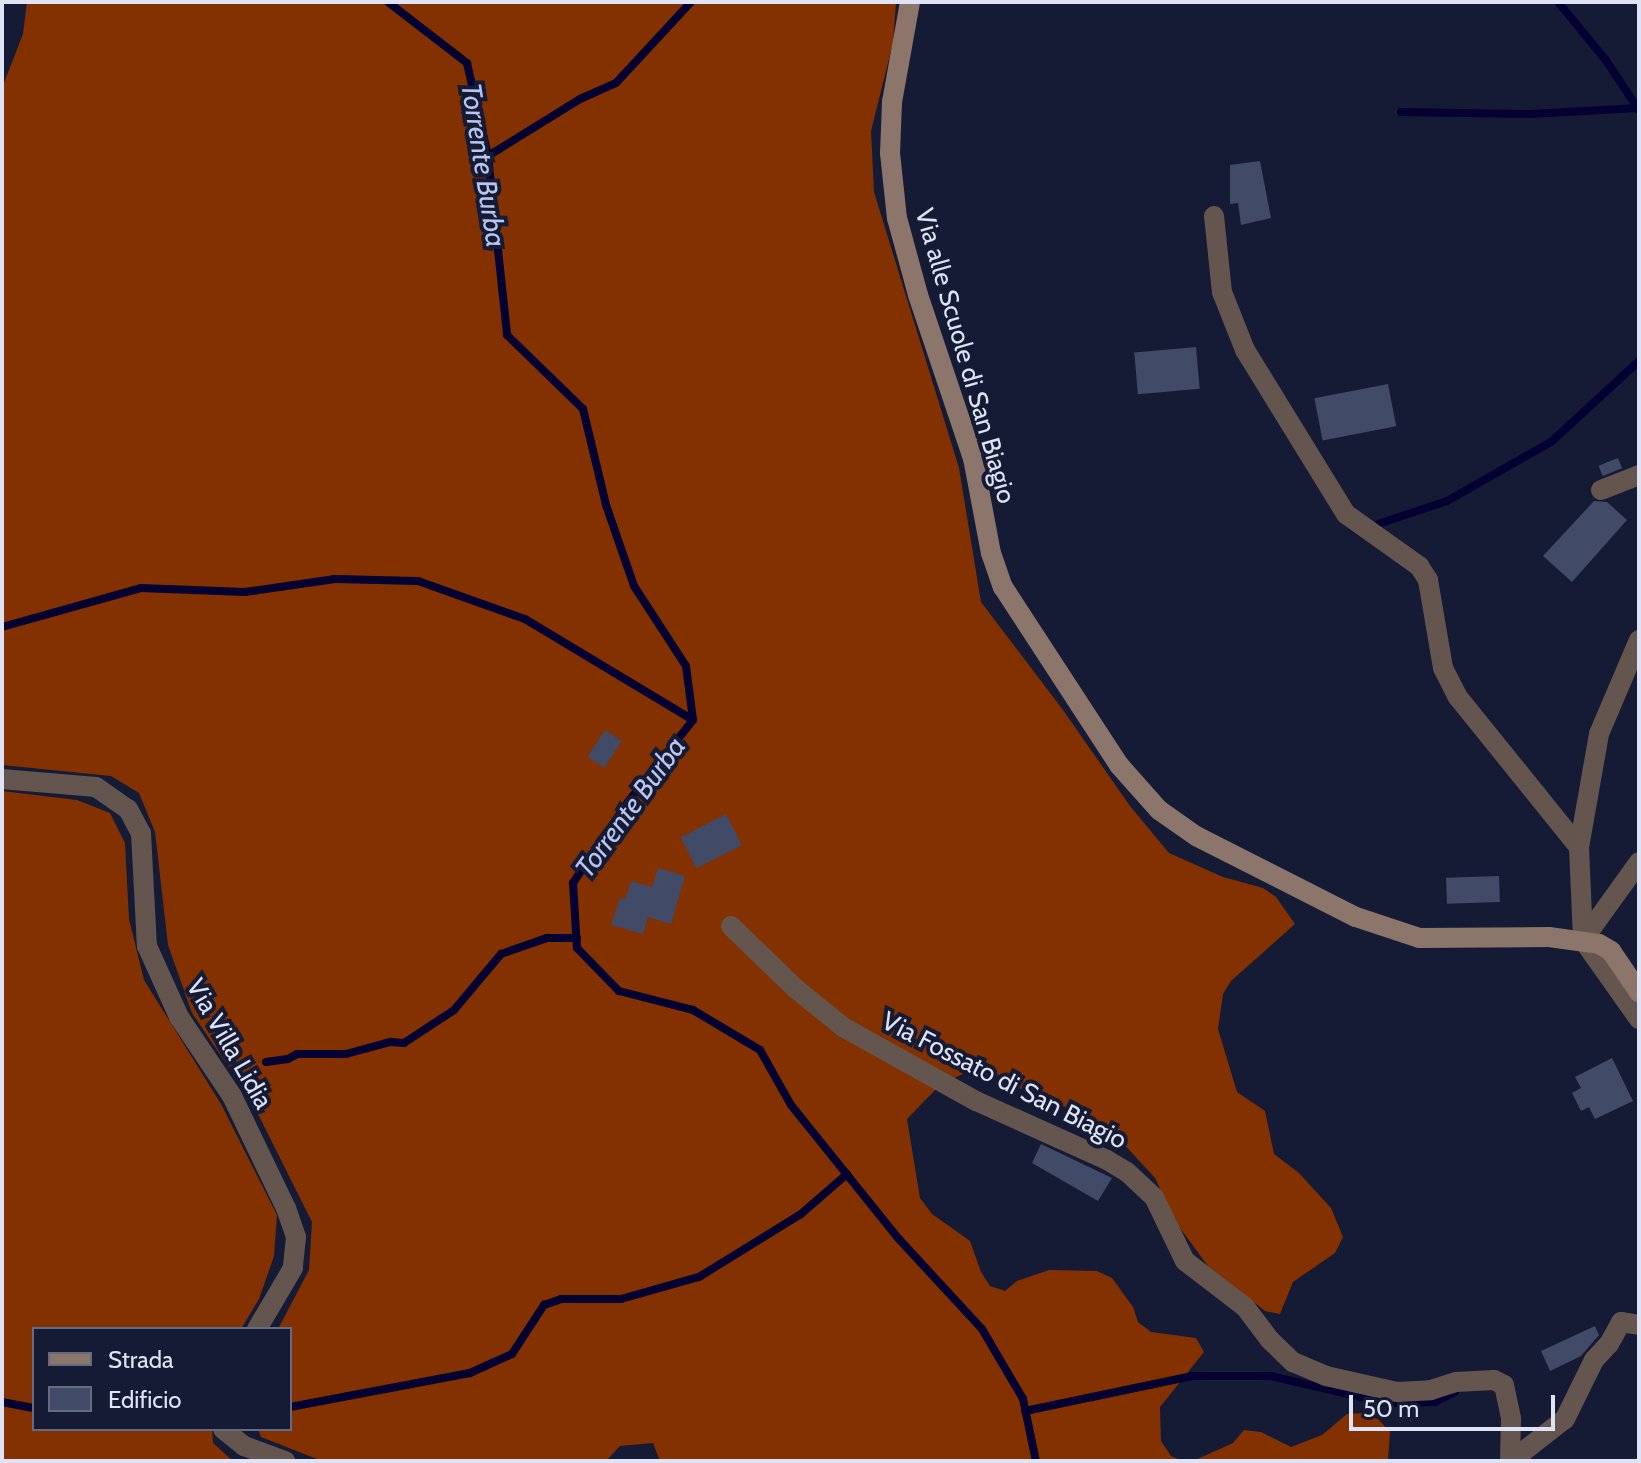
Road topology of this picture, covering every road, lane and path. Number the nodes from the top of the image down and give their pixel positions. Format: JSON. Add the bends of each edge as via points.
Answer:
{"nodes":[{"id":1,"x":910,"y":2,"type":"edge"},
{"id":2,"x":1214,"y":216,"type":"dead end"},
{"id":3,"x":1639,"y":475,"type":"edge"},
{"id":4,"x":1601,"y":490,"type":"dead end"},
{"id":5,"x":1639,"y":640,"type":"edge"},
{"id":6,"x":2,"y":779,"type":"edge"},
{"id":7,"x":1579,"y":847,"type":"junction"},
{"id":8,"x":1639,"y":862,"type":"edge"},
{"id":9,"x":731,"y":926,"type":"dead end"},
{"id":10,"x":1583,"y":940,"type":"junction"},
{"id":11,"x":1639,"y":992,"type":"edge"},
{"id":12,"x":1639,"y":1019,"type":"edge"},
{"id":13,"x":1639,"y":1325,"type":"edge"},
{"id":14,"x":258,"y":1327,"type":"edge"},
{"id":15,"x":225,"y":1431,"type":"edge"},
{"id":16,"x":285,"y":1461,"type":"edge"},
{"id":17,"x":1510,"y":1461,"type":"edge"}],
"edges":[{"from":1,"to":10,"type":"street","name":"Via alle Scuole di San Biagio","via":[[892,102],[890,153],[897,218],[918,295],[973,458],[1003,587],[1119,765],[1159,810],[1196,836],[1380,926],[1419,938]]},
{"from":2,"to":7,"type":"street","via":[[1222,292],[1245,350],[1346,514],[1419,566],[1428,580],[1443,668],[1457,696]]},
{"from":3,"to":4,"type":"street"},
{"from":5,"to":7,"type":"street","via":[[1599,734]]},
{"from":6,"to":14,"type":"street","name":"Via Villa Lidia","via":[[96,787],[128,809],[141,833],[147,946],[179,1017],[232,1096],[296,1237],[293,1268]]},
{"from":7,"to":10,"type":"street"},
{"from":8,"to":10,"type":"street"},
{"from":9,"to":17,"type":"street","name":"Via Fossato di San Biagio","via":[[843,1027],[976,1101],[1127,1172],[1154,1197],[1185,1261],[1245,1307],[1293,1362],[1326,1376],[1397,1392],[1456,1382],[1494,1380],[1504,1385],[1511,1419]]},
{"from":10,"to":11,"type":"street","name":"Via alle Scuole di San Biagio","via":[[1611,951]]},
{"from":10,"to":12,"type":"street"},
{"from":13,"to":17,"type":"street","name":"Via Fossato di San Biagio","via":[[1621,1322],[1594,1360],[1565,1419]]},
{"from":15,"to":16,"type":"street","via":[[244,1446]]}]}
